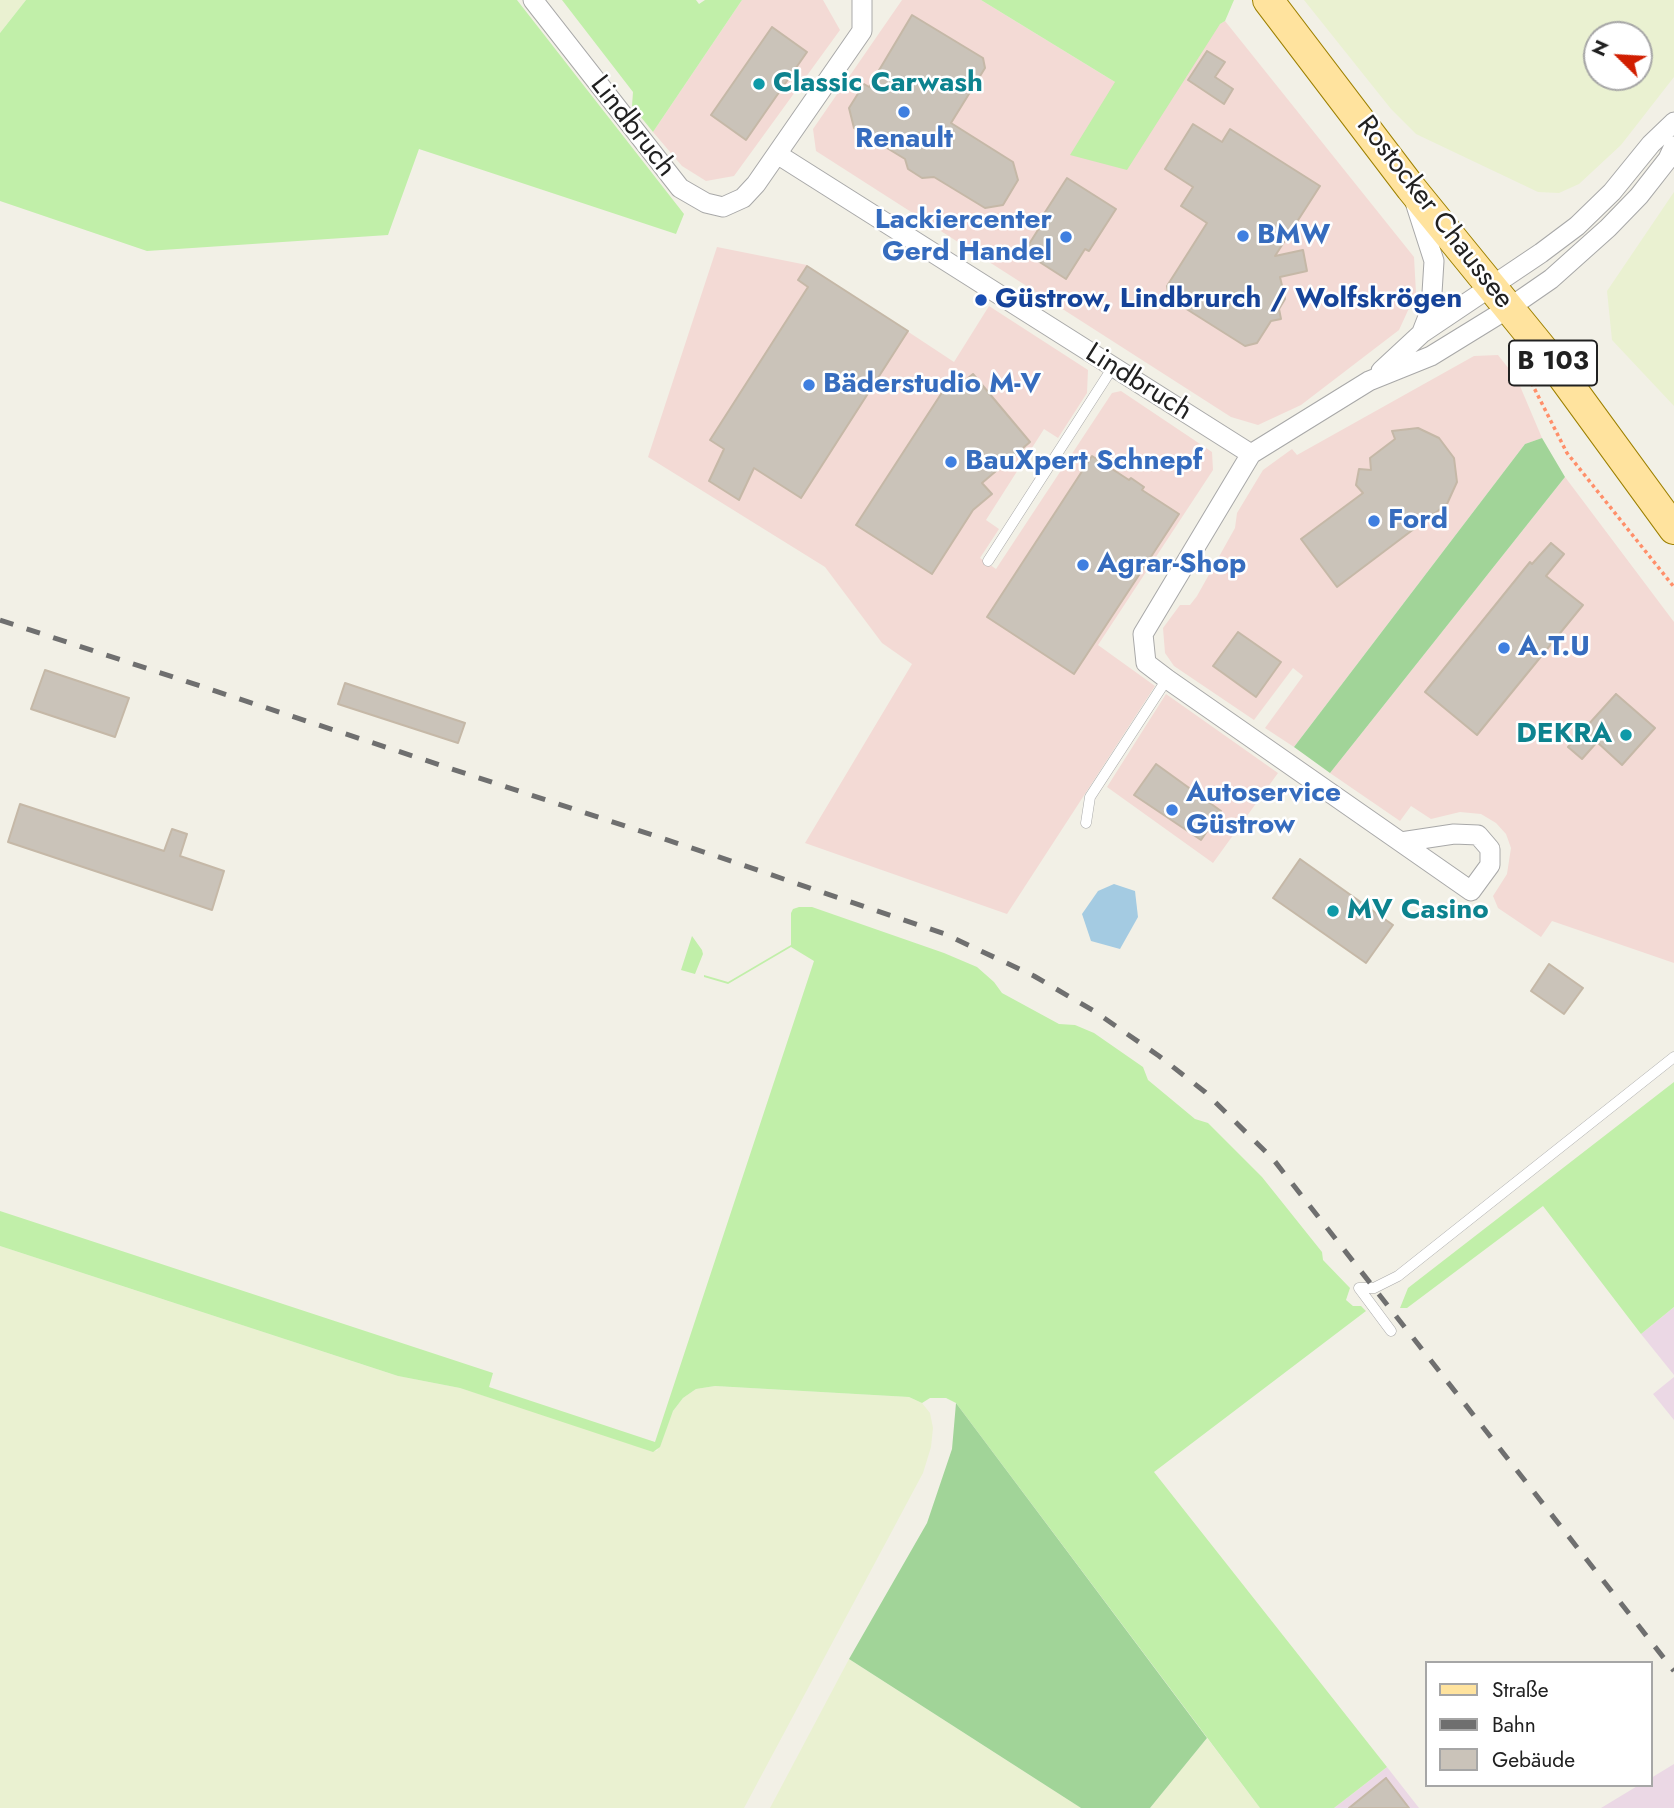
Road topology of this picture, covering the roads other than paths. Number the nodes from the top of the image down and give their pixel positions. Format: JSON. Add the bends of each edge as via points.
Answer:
{"nodes":[{"id":1,"x":533,"y":0,"type":"edge"},
{"id":2,"x":862,"y":0,"type":"edge"},
{"id":3,"x":1268,"y":0,"type":"edge"},
{"id":4,"x":1674,"y":122,"type":"edge"},
{"id":5,"x":1674,"y":146,"type":"edge"},
{"id":6,"x":777,"y":154,"type":"junction"},
{"id":7,"x":1411,"y":188,"type":"junction"},
{"id":8,"x":1499,"y":297,"type":"junction"},
{"id":9,"x":1422,"y":333,"type":"junction"},
{"id":10,"x":1113,"y":367,"type":"junction"},
{"id":11,"x":1370,"y":381,"type":"junction"},
{"id":12,"x":1251,"y":454,"type":"junction"},
{"id":13,"x":1674,"y":529,"type":"edge"},
{"id":14,"x":988,"y":561,"type":"dead end"},
{"id":15,"x":1167,"y":679,"type":"junction"},
{"id":16,"x":1086,"y":822,"type":"dead end"},
{"id":17,"x":1401,"y":842,"type":"junction"},
{"id":18,"x":1674,"y":1057,"type":"edge"},
{"id":19,"x":1391,"y":1331,"type":"dead end"}],
"edges":[{"from":1,"to":6,"type":"street","name":"Lindbruch","via":[[680,188],[706,204],[723,206],[743,198]]},
{"from":2,"to":6,"type":"street","name":"Lindbruch","via":[[862,31]]},
{"from":3,"to":7,"type":"main road","name":"Rostocker Chaussee","number":"B 103"},
{"from":4,"to":8,"type":"street","via":[[1612,192],[1541,253]]},
{"from":5,"to":8,"type":"street","via":[[1639,196],[1551,279]]},
{"from":6,"to":10,"type":"street","name":"Lindbruch"},
{"from":7,"to":8,"type":"main road","name":"Rostocker Chaussee","number":"B 103"},
{"from":7,"to":9,"type":"street","via":[[1434,261],[1431,309]]},
{"from":8,"to":9,"type":"street"},
{"from":8,"to":11,"type":"street","via":[[1431,356]]},
{"from":8,"to":13,"type":"main road","name":"Rostocker Chaussee","number":"B 103"},
{"from":9,"to":11,"type":"street"},
{"from":10,"to":12,"type":"street","name":"Lindbruch"},
{"from":10,"to":14,"type":"lane"},
{"from":11,"to":12,"type":"street"},
{"from":12,"to":15,"type":"street","via":[[1143,634],[1146,663]]},
{"from":15,"to":16,"type":"lane","via":[[1090,797]]},
{"from":15,"to":17,"type":"street"},
{"from":17,"to":17,"type":"street","via":[[1471,891],[1490,865],[1490,849],[1478,835]]},
{"from":18,"to":19,"type":"lane","via":[[1398,1276],[1359,1288]]}]}
